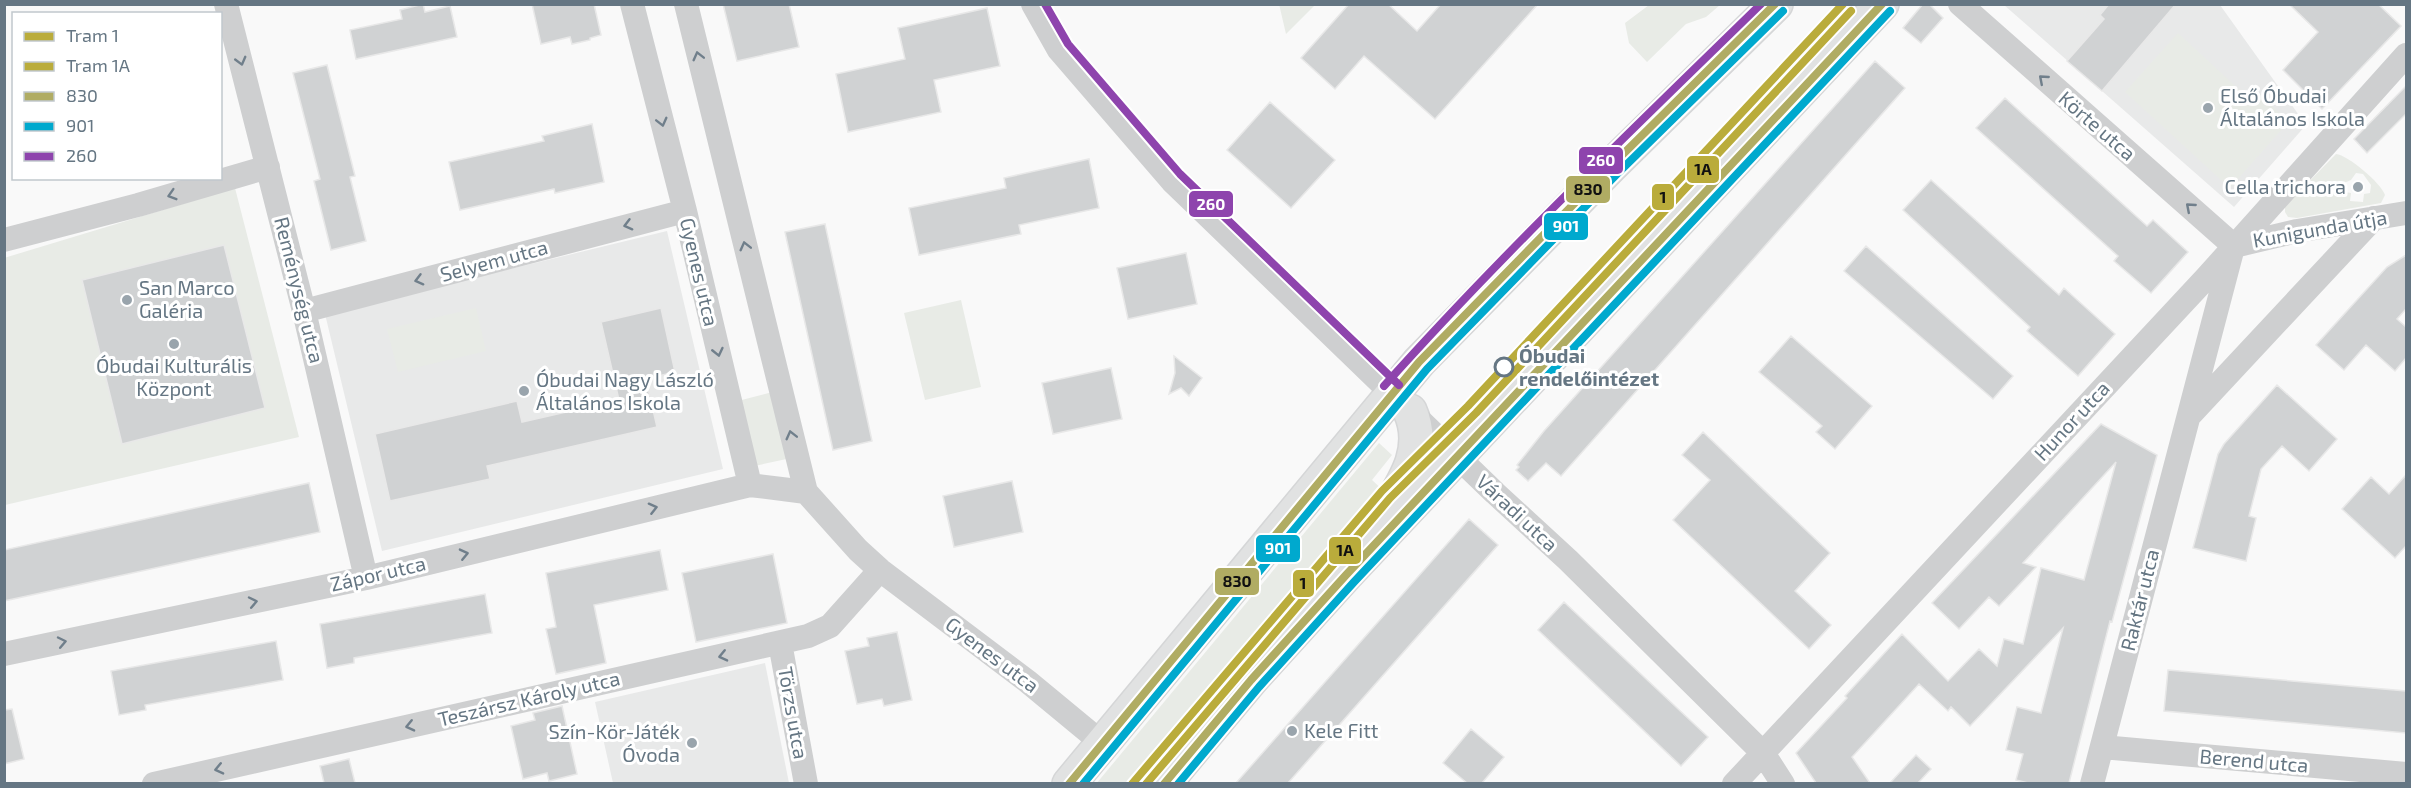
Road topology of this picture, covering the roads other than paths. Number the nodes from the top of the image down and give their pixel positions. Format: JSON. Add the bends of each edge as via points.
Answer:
{"nodes":[{"id":1,"x":226,"y":4,"type":"edge"},
{"id":2,"x":632,"y":4,"type":"edge"},
{"id":3,"x":686,"y":4,"type":"edge"},
{"id":4,"x":1033,"y":4,"type":"edge"},
{"id":5,"x":1776,"y":4,"type":"edge"},
{"id":6,"x":1882,"y":4,"type":"edge"},
{"id":7,"x":1960,"y":4,"type":"edge"},
{"id":8,"x":2406,"y":56,"type":"edge"},
{"id":9,"x":268,"y":167,"type":"junction"},
{"id":10,"x":684,"y":211,"type":"junction"},
{"id":11,"x":2406,"y":213,"type":"edge"},
{"id":12,"x":2374,"y":218,"type":"junction"},
{"id":13,"x":4,"y":240,"type":"edge"},
{"id":14,"x":2234,"y":246,"type":"junction"},
{"id":15,"x":304,"y":311,"type":"junction"},
{"id":16,"x":1401,"y":402,"type":"junction"},
{"id":17,"x":2188,"y":417,"type":"junction"},
{"id":18,"x":1458,"y":457,"type":"junction"},
{"id":19,"x":750,"y":485,"type":"junction"},
{"id":20,"x":806,"y":492,"type":"junction"},
{"id":21,"x":880,"y":570,"type":"junction"},
{"id":22,"x":1346,"y":575,"type":"junction"},
{"id":23,"x":366,"y":578,"type":"junction"},
{"id":24,"x":780,"y":643,"type":"junction"},
{"id":25,"x":4,"y":654,"type":"edge"},
{"id":26,"x":1102,"y":742,"type":"junction"},
{"id":27,"x":2102,"y":747,"type":"junction"},
{"id":28,"x":1763,"y":753,"type":"junction"},
{"id":29,"x":2406,"y":774,"type":"edge"},
{"id":30,"x":154,"y":783,"type":"edge"},
{"id":31,"x":806,"y":783,"type":"edge"},
{"id":32,"x":1069,"y":783,"type":"edge"},
{"id":33,"x":1164,"y":783,"type":"edge"},
{"id":34,"x":1734,"y":783,"type":"edge"},
{"id":35,"x":1783,"y":783,"type":"edge"},
{"id":36,"x":2092,"y":783,"type":"edge"}],
"edges":[{"from":1,"to":9,"type":"street","name":"Reménység utca","one_way":true},
{"from":2,"to":10,"type":"street","name":"Gyenes utca","one_way":true},
{"from":20,"to":3,"type":"street","name":"Gyenes utca","one_way":true},
{"from":4,"to":16,"type":"street","name":"Váradi utca","via":[[1059,50],[1172,181]]},
{"from":5,"to":16,"type":"main road","via":[[1433,347]]},
{"from":6,"to":18,"type":"main road"},
{"from":14,"to":7,"type":"street","name":"Körte utca","one_way":true},
{"from":8,"to":14,"type":"street","name":"Hunor utca"},
{"from":9,"to":13,"type":"street","one_way":true},
{"from":9,"to":15,"type":"street","name":"Reménység utca"},
{"from":10,"to":15,"type":"street","name":"Selyem utca","one_way":true},
{"from":10,"to":19,"type":"street","name":"Gyenes utca","one_way":true},
{"from":11,"to":12,"type":"street","name":"Kunigunda útja"},
{"from":12,"to":14,"type":"street","name":"Kunigunda útja"},
{"from":12,"to":17,"type":"street","name":"Raktár utca"},
{"from":14,"to":17,"type":"street","name":"Raktár utca"},
{"from":14,"to":28,"type":"street","name":"Hunor utca"},
{"from":15,"to":23,"type":"street","name":"Reménység utca"},
{"from":16,"to":18,"type":"street","name":"Váradi utca"},
{"from":16,"to":22,"type":"main road","via":[[1417,437],[1410,469]]},
{"from":16,"to":26,"type":"main road","via":[[1345,453]]},
{"from":17,"to":27,"type":"street","name":"Raktár utca"},
{"from":18,"to":22,"type":"main road"},
{"from":18,"to":28,"type":"street","name":"Váradi utca"},
{"from":19,"to":20,"type":"street"},
{"from":23,"to":19,"type":"street","name":"Zápor utca","one_way":true},
{"from":20,"to":21,"type":"street","name":"Gyenes utca"},
{"from":21,"to":24,"type":"street","name":"Teszársz Károly utca","via":[[830,626]]},
{"from":21,"to":26,"type":"street","name":"Gyenes utca"},
{"from":22,"to":33,"type":"main road"},
{"from":25,"to":23,"type":"street","name":"Zápor utca","one_way":true},
{"from":24,"to":30,"type":"street","name":"Teszársz Károly utca","one_way":true},
{"from":24,"to":31,"type":"street","name":"Törzs utca"},
{"from":26,"to":32,"type":"main road"},
{"from":27,"to":29,"type":"street","name":"Berend utca"},
{"from":27,"to":36,"type":"street","name":"Raktár utca"},
{"from":28,"to":34,"type":"street","name":"Hunor utca"},
{"from":28,"to":35,"type":"street","name":"Váradi utca"}]}
